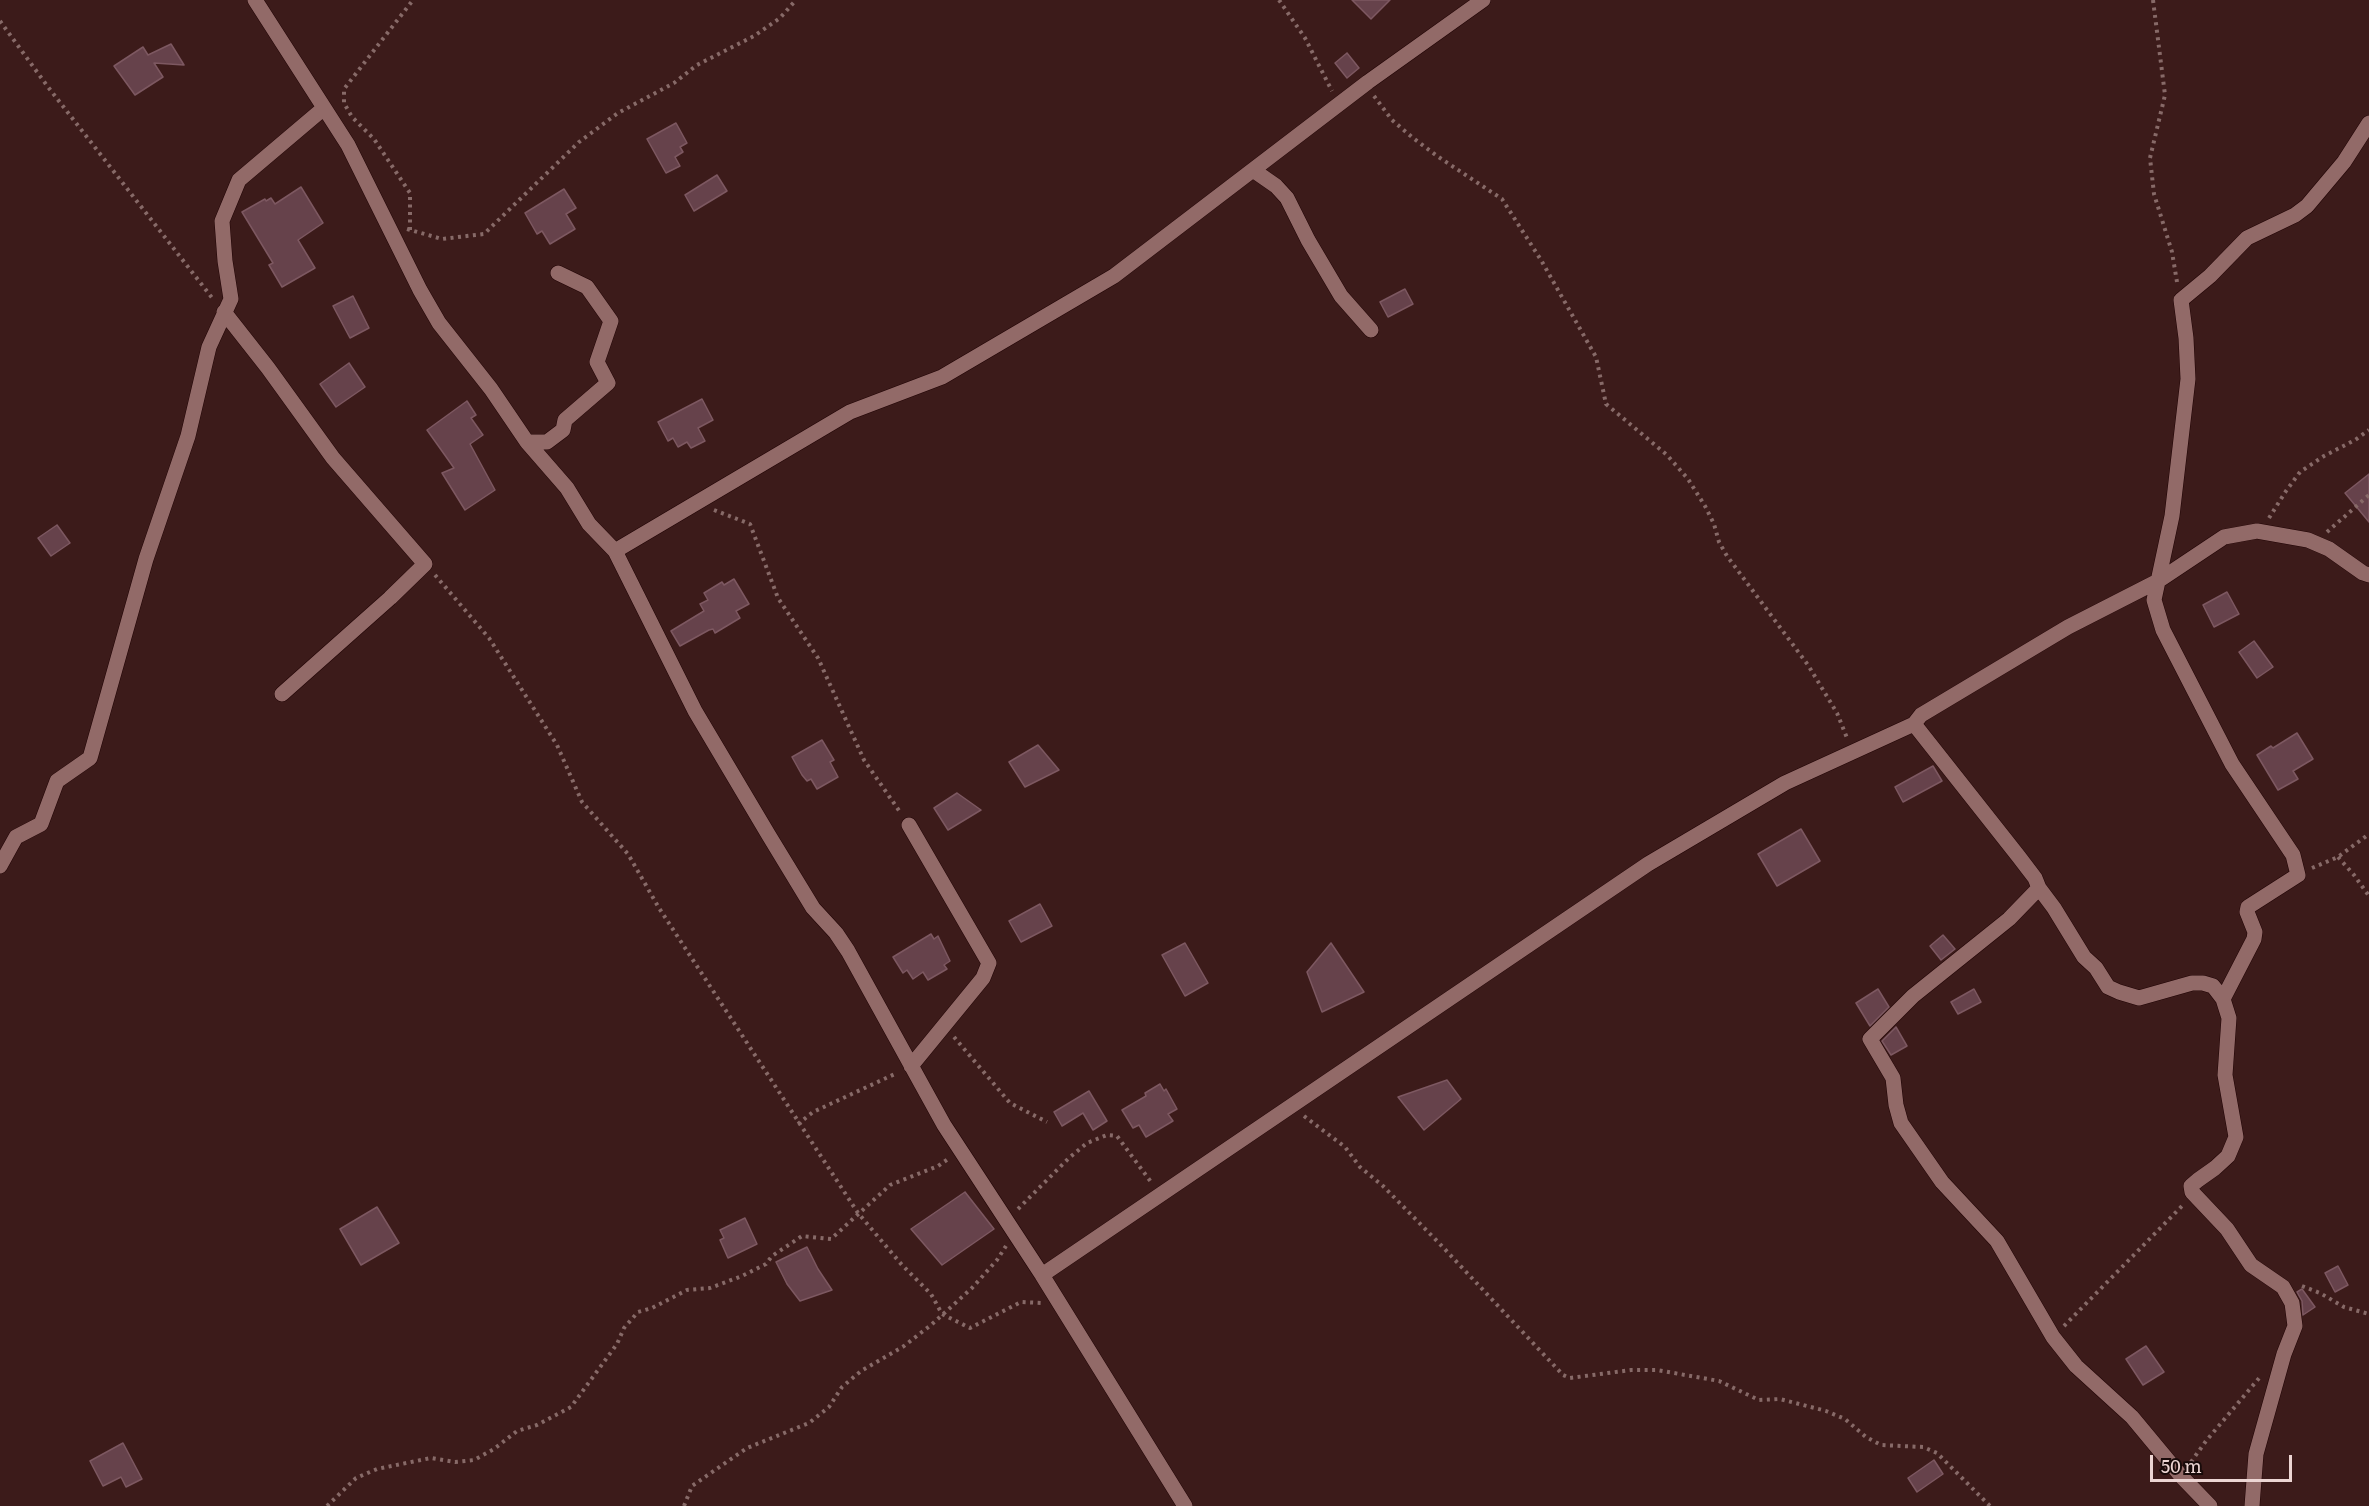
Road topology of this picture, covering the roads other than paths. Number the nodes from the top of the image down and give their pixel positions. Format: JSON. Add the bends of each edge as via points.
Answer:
{"nodes":[{"id":1,"x":255,"y":0,"type":"edge"},
{"id":2,"x":1483,"y":0,"type":"edge"},
{"id":3,"x":324,"y":108,"type":"junction"},
{"id":4,"x":2369,"y":123,"type":"edge"},
{"id":5,"x":1253,"y":170,"type":"junction"},
{"id":6,"x":558,"y":273,"type":"dead end"},
{"id":7,"x":224,"y":312,"type":"junction"},
{"id":8,"x":1371,"y":330,"type":"dead end"},
{"id":9,"x":527,"y":442,"type":"junction"},
{"id":10,"x":615,"y":551,"type":"junction"},
{"id":11,"x":2369,"y":575,"type":"edge"},
{"id":12,"x":2158,"y":581,"type":"junction"},
{"id":13,"x":282,"y":694,"type":"dead end"},
{"id":14,"x":1914,"y":724,"type":"junction"},
{"id":15,"x":909,"y":825,"type":"road end"},
{"id":16,"x":0,"y":866,"type":"edge"},
{"id":17,"x":2039,"y":888,"type":"junction"},
{"id":18,"x":2223,"y":999,"type":"junction"},
{"id":19,"x":911,"y":1066,"type":"junction"},
{"id":20,"x":1042,"y":1275,"type":"junction"},
{"id":21,"x":1185,"y":1506,"type":"edge"},
{"id":22,"x":2210,"y":1506,"type":"edge"},
{"id":23,"x":2252,"y":1506,"type":"edge"}],
"edges":[{"from":1,"to":3,"type":"street"},
{"from":2,"to":5,"type":"street"},
{"from":3,"to":7,"type":"street","via":[[239,180],[222,221],[231,299]]},
{"from":3,"to":9,"type":"street","via":[[348,145],[439,323]]},
{"from":4,"to":12,"type":"street","via":[[2344,162],[2307,206],[2247,238],[2181,300],[2188,379],[2172,516]]},
{"from":5,"to":8,"type":"street","via":[[1287,198],[1341,296]]},
{"from":5,"to":10,"type":"street","via":[[1114,276],[942,377],[850,412]]},
{"from":6,"to":9,"type":"street","via":[[587,287],[611,321],[597,362],[608,383],[565,420],[563,430],[547,442]]},
{"from":7,"to":13,"type":"street","via":[[333,458],[425,564]]},
{"from":7,"to":16,"type":"street","via":[[209,347],[188,436],[146,559],[90,758],[57,781],[41,824],[16,837]]},
{"from":9,"to":10,"type":"street","via":[[567,488],[589,524]]},
{"from":10,"to":19,"type":"street","via":[[695,711],[813,908],[848,951]]},
{"from":11,"to":12,"type":"street","via":[[2318,544],[2261,532],[2224,537]]},
{"from":12,"to":14,"type":"street","via":[[2068,627],[1921,715]]},
{"from":12,"to":18,"type":"street","via":[[2154,600],[2163,630],[2232,764],[2293,855],[2298,875],[2248,907],[2254,939]]},
{"from":14,"to":17,"type":"street"},
{"from":14,"to":20,"type":"street","via":[[1785,783],[1648,864]]},
{"from":15,"to":19,"type":"street","via":[[989,963],[983,978]]},
{"from":17,"to":18,"type":"street","via":[[2108,987],[2139,998],[2203,983],[2213,986]]},
{"from":17,"to":22,"type":"street","via":[[2009,919],[1913,996],[1870,1039],[1893,1078],[1901,1123],[1942,1182],[1997,1241],[2054,1337],[2076,1366],[2132,1417]]},
{"from":18,"to":23,"type":"street","via":[[2229,1018],[2225,1075],[2236,1137],[2228,1156],[2198,1180],[2192,1192],[2228,1229],[2251,1265],[2283,1287],[2292,1303],[2295,1326],[2256,1454]]},
{"from":19,"to":20,"type":"street"},
{"from":20,"to":21,"type":"street"}]}
